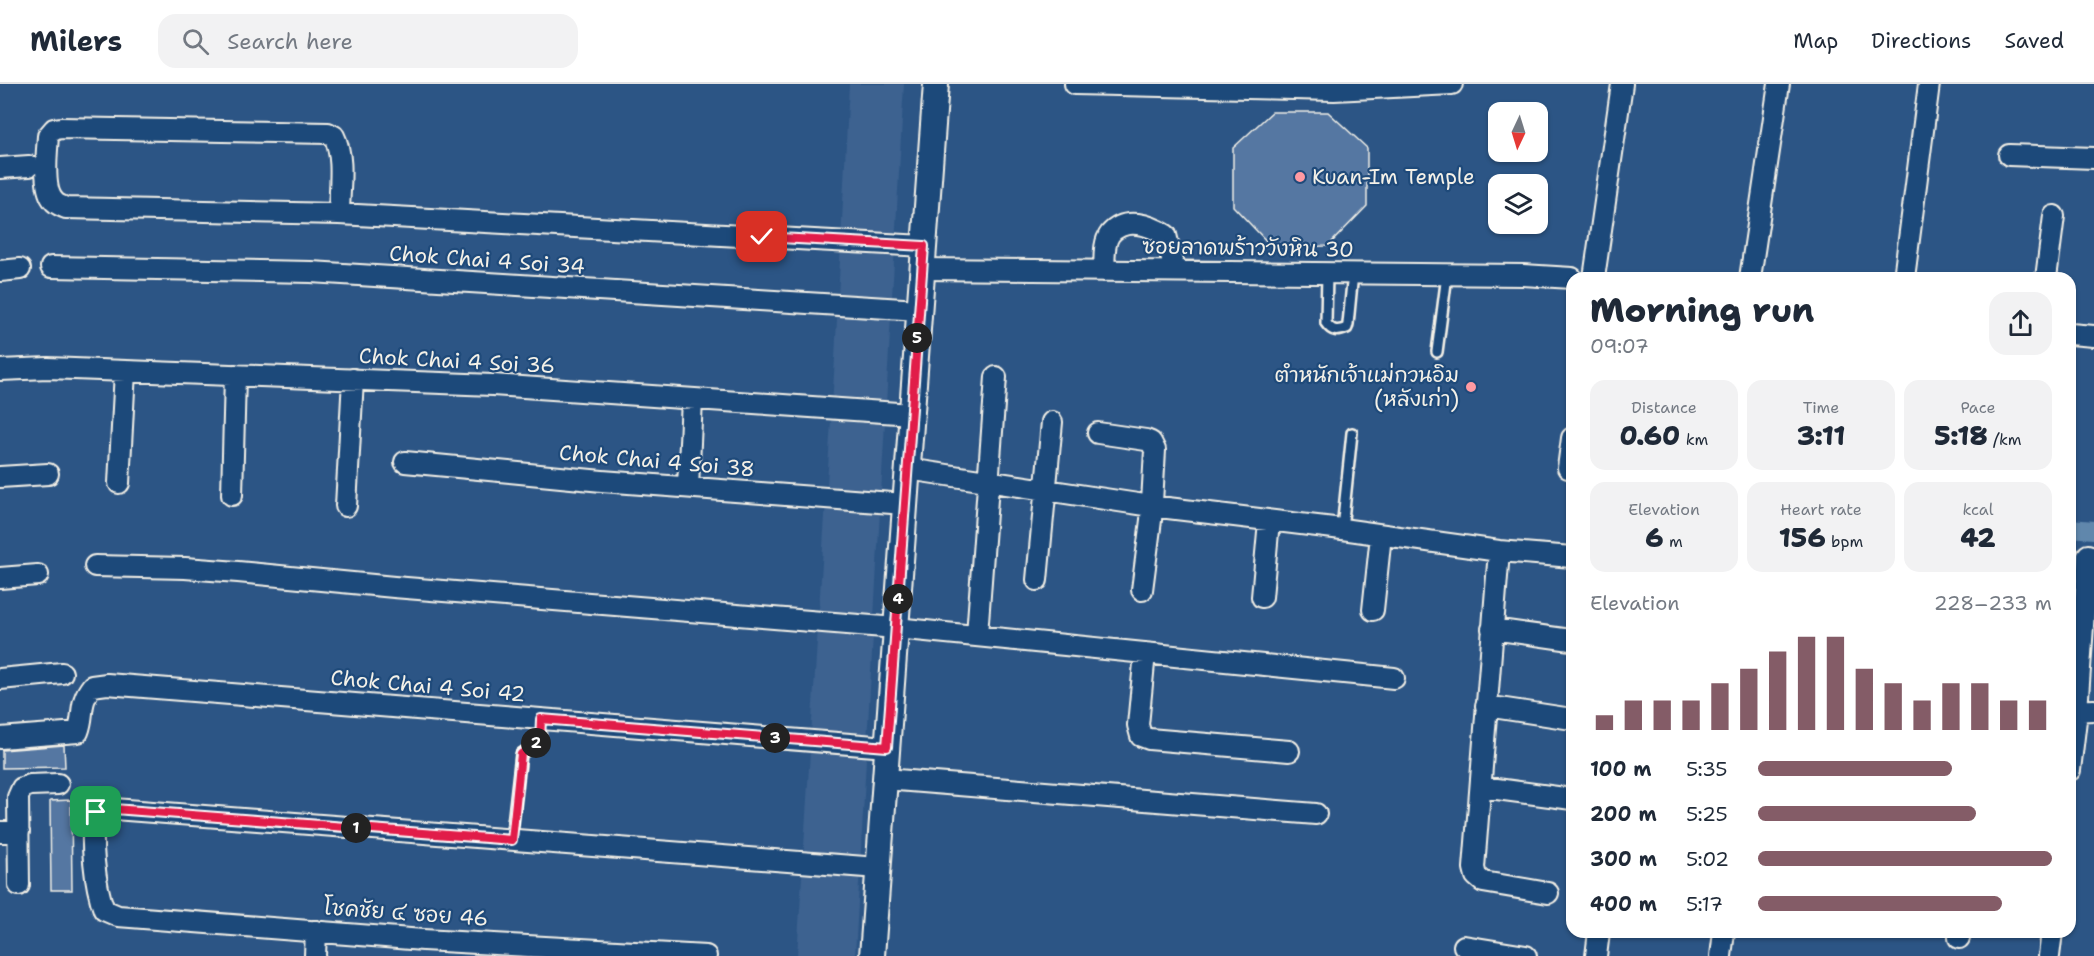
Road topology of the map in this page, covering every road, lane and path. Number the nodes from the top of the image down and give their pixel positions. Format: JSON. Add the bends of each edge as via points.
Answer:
{"nodes":[{"id":1,"x":936,"y":84,"type":"edge"},
{"id":2,"x":1075,"y":84,"type":"edge"},
{"id":3,"x":1085,"y":84,"type":"edge"},
{"id":4,"x":1452,"y":84,"type":"edge"},
{"id":5,"x":1622,"y":84,"type":"edge"},
{"id":6,"x":1779,"y":84,"type":"edge"},
{"id":7,"x":1929,"y":84,"type":"edge"},
{"id":8,"x":1215,"y":86,"type":"edge"},
{"id":9,"x":1335,"y":87,"type":"edge"},
{"id":10,"x":2009,"y":155,"type":"dead end"},
{"id":11,"x":2094,"y":158,"type":"edge"},
{"id":12,"x":29,"y":166,"type":"dead end"},
{"id":13,"x":0,"y":168,"type":"edge"},
{"id":14,"x":339,"y":214,"type":"junction"},
{"id":15,"x":2054,"y":216,"type":"dead end"},
{"id":16,"x":923,"y":257,"type":"junction"},
{"id":17,"x":51,"y":267,"type":"dead end"},
{"id":18,"x":1104,"y":271,"type":"junction"},
{"id":19,"x":1175,"y":272,"type":"junction"},
{"id":20,"x":1595,"y":272,"type":"edge"},
{"id":21,"x":1751,"y":272,"type":"edge"},
{"id":22,"x":1905,"y":272,"type":"edge"},
{"id":23,"x":2047,"y":272,"type":"edge"},
{"id":24,"x":1327,"y":273,"type":"junction"},
{"id":25,"x":1353,"y":273,"type":"junction"},
{"id":26,"x":1447,"y":274,"type":"junction"},
{"id":27,"x":1566,"y":278,"type":"edge"},
{"id":28,"x":919,"y":310,"type":"junction"},
{"id":29,"x":2076,"y":334,"type":"edge"},
{"id":30,"x":2094,"y":336,"type":"edge"},
{"id":31,"x":1437,"y":352,"type":"dead end"},
{"id":32,"x":0,"y":370,"type":"edge"},
{"id":33,"x":125,"y":371,"type":"junction"},
{"id":34,"x":235,"y":375,"type":"junction"},
{"id":35,"x":996,"y":377,"type":"dead end"},
{"id":36,"x":353,"y":380,"type":"junction"},
{"id":37,"x":692,"y":399,"type":"junction"},
{"id":38,"x":912,"y":414,"type":"junction"},
{"id":39,"x":1052,"y":422,"type":"dead end"},
{"id":40,"x":1098,"y":433,"type":"dead end"},
{"id":41,"x":1352,"y":433,"type":"dead end"},
{"id":42,"x":405,"y":462,"type":"dead end"},
{"id":43,"x":908,"y":469,"type":"junction"},
{"id":44,"x":48,"y":474,"type":"dead end"},
{"id":45,"x":0,"y":477,"type":"edge"},
{"id":46,"x":989,"y":481,"type":"junction"},
{"id":47,"x":119,"y":483,"type":"dead end"},
{"id":48,"x":688,"y":488,"type":"junction"},
{"id":49,"x":1046,"y":489,"type":"junction"},
{"id":50,"x":232,"y":495,"type":"dead end"},
{"id":51,"x":905,"y":504,"type":"junction"},
{"id":52,"x":346,"y":506,"type":"dead end"},
{"id":53,"x":1151,"y":506,"type":"junction"},
{"id":54,"x":1269,"y":521,"type":"junction"},
{"id":55,"x":1342,"y":529,"type":"junction"},
{"id":56,"x":1381,"y":535,"type":"junction"},
{"id":57,"x":1499,"y":551,"type":"junction"},
{"id":58,"x":2088,"y":555,"type":"dead end"},
{"id":59,"x":1566,"y":557,"type":"edge"},
{"id":60,"x":95,"y":566,"type":"dead end"},
{"id":61,"x":38,"y":575,"type":"dead end"},
{"id":62,"x":0,"y":578,"type":"edge"},
{"id":63,"x":1037,"y":580,"type":"dead end"},
{"id":64,"x":1142,"y":591,"type":"dead end"},
{"id":65,"x":1262,"y":597,"type":"dead end"},
{"id":66,"x":1373,"y":610,"type":"dead end"},
{"id":67,"x":896,"y":628,"type":"junction"},
{"id":68,"x":1492,"y":629,"type":"junction"},
{"id":69,"x":977,"y":636,"type":"junction"},
{"id":70,"x":1566,"y":639,"type":"edge"},
{"id":71,"x":1145,"y":653,"type":"junction"},
{"id":72,"x":62,"y":673,"type":"dead end"},
{"id":73,"x":1394,"y":678,"type":"dead end"},
{"id":74,"x":0,"y":679,"type":"edge"},
{"id":75,"x":1486,"y":706,"type":"junction"},
{"id":76,"x":2080,"y":711,"type":"edge"},
{"id":77,"x":1566,"y":718,"type":"edge"},
{"id":78,"x":541,"y":719,"type":"junction"},
{"id":79,"x":2076,"y":735,"type":"edge"},
{"id":80,"x":0,"y":738,"type":"edge"},
{"id":81,"x":887,"y":747,"type":"junction"},
{"id":82,"x":1289,"y":751,"type":"dead end"},
{"id":83,"x":885,"y":779,"type":"junction"},
{"id":84,"x":58,"y":784,"type":"dead end"},
{"id":85,"x":1482,"y":787,"type":"junction"},
{"id":86,"x":1566,"y":798,"type":"edge"},
{"id":87,"x":1316,"y":814,"type":"dead end"},
{"id":88,"x":9,"y":832,"type":"edge"},
{"id":89,"x":512,"y":840,"type":"junction"},
{"id":90,"x":878,"y":868,"type":"junction"},
{"id":91,"x":19,"y":885,"type":"dead end"},
{"id":92,"x":1548,"y":893,"type":"dead end"},
{"id":93,"x":316,"y":931,"type":"junction"},
{"id":94,"x":1598,"y":938,"type":"edge"},
{"id":95,"x":1723,"y":938,"type":"edge"},
{"id":96,"x":2051,"y":938,"type":"edge"},
{"id":97,"x":1464,"y":946,"type":"dead end"},
{"id":98,"x":422,"y":948,"type":"edge"},
{"id":99,"x":530,"y":951,"type":"edge"},
{"id":100,"x":642,"y":954,"type":"edge"},
{"id":101,"x":315,"y":956,"type":"edge"},
{"id":102,"x":706,"y":956,"type":"edge"},
{"id":103,"x":872,"y":956,"type":"edge"},
{"id":104,"x":1526,"y":956,"type":"edge"},
{"id":105,"x":1596,"y":956,"type":"edge"},
{"id":106,"x":1721,"y":956,"type":"edge"},
{"id":107,"x":2049,"y":956,"type":"edge"}],
"edges":[{"from":1,"to":16,"type":"street"},
{"from":2,"to":3,"type":"street"},
{"from":3,"to":8,"type":"street"},
{"from":4,"to":9,"type":"street"},
{"from":5,"to":20,"type":"street"},
{"from":6,"to":21,"type":"street"},
{"from":7,"to":22,"type":"street"},
{"from":8,"to":9,"type":"street"},
{"from":10,"to":11,"type":"street"},
{"from":12,"to":13,"type":"street"},
{"from":14,"to":14,"type":"street","name":"ซอยลาดพร้าววังหิน 30","via":[[66,208],[55,203],[50,195],[48,136],[54,129],[62,128],[328,133],[337,142]]},
{"from":14,"to":16,"type":"street","name":"ซอยลาดพร้าววังหิน 30"},
{"from":15,"to":23,"type":"street"},
{"from":16,"to":18,"type":"street","name":"ซอยลาดพร้าววังหิน 30"},
{"from":16,"to":28,"type":"street"},
{"from":17,"to":28,"type":"street","name":"Chok Chai 4 Soi 34","via":[[311,273]]},
{"from":18,"to":19,"type":"street","name":"ซอยลาดพร้าววังหิน 30"},
{"from":18,"to":19,"type":"street","via":[[1110,234],[1121,225],[1142,223],[1166,235]]},
{"from":19,"to":24,"type":"street","name":"ซอยลาดพร้าววังหิน 30"},
{"from":24,"to":25,"type":"street","name":"ซอยลาดพร้าววังหิน 30"},
{"from":24,"to":25,"type":"lane","via":[[1326,324],[1336,331],[1347,328]]},
{"from":25,"to":26,"type":"street","name":"ซอยลาดพร้าววังหิน 30"},
{"from":26,"to":27,"type":"street","name":"ซอยลาดพร้าววังหิน 30"},
{"from":26,"to":31,"type":"lane"},
{"from":28,"to":38,"type":"street"},
{"from":29,"to":30,"type":"street"},
{"from":32,"to":33,"type":"street","name":"Chok Chai 4 Soi 36"},
{"from":33,"to":34,"type":"street","name":"Chok Chai 4 Soi 36"},
{"from":33,"to":47,"type":"street"},
{"from":34,"to":36,"type":"street","name":"Chok Chai 4 Soi 36"},
{"from":34,"to":50,"type":"street"},
{"from":35,"to":46,"type":"street"},
{"from":36,"to":37,"type":"street","name":"Chok Chai 4 Soi 36"},
{"from":36,"to":52,"type":"street"},
{"from":37,"to":38,"type":"street","name":"Chok Chai 4 Soi 36"},
{"from":37,"to":48,"type":"street"},
{"from":38,"to":43,"type":"street"},
{"from":39,"to":49,"type":"street"},
{"from":40,"to":53,"type":"street","via":[[1151,442],[1155,450]]},
{"from":41,"to":55,"type":"lane"},
{"from":42,"to":48,"type":"street","name":"Chok Chai 4 Soi 38"},
{"from":43,"to":46,"type":"street"},
{"from":43,"to":51,"type":"street"},
{"from":44,"to":45,"type":"street"},
{"from":46,"to":49,"type":"street"},
{"from":46,"to":69,"type":"street"},
{"from":48,"to":51,"type":"street","name":"Chok Chai 4 Soi 38"},
{"from":49,"to":53,"type":"street"},
{"from":49,"to":63,"type":"street"},
{"from":51,"to":67,"type":"street"},
{"from":53,"to":54,"type":"street"},
{"from":53,"to":64,"type":"street"},
{"from":54,"to":55,"type":"street"},
{"from":54,"to":65,"type":"street"},
{"from":55,"to":56,"type":"street"},
{"from":56,"to":57,"type":"street"},
{"from":56,"to":66,"type":"street"},
{"from":57,"to":59,"type":"street"},
{"from":57,"to":68,"type":"street"},
{"from":58,"to":76,"type":"street"},
{"from":60,"to":67,"type":"street","via":[[228,571]]},
{"from":61,"to":62,"type":"street"},
{"from":67,"to":69,"type":"street"},
{"from":67,"to":81,"type":"street"},
{"from":68,"to":70,"type":"street"},
{"from":68,"to":75,"type":"street"},
{"from":69,"to":71,"type":"street"},
{"from":71,"to":73,"type":"street"},
{"from":71,"to":82,"type":"street","via":[[1138,725],[1141,736]]},
{"from":72,"to":74,"type":"street"},
{"from":75,"to":77,"type":"street"},
{"from":75,"to":85,"type":"street"},
{"from":76,"to":79,"type":"street"},
{"from":78,"to":80,"type":"street","name":"Chok Chai 4 Soi 42","via":[[107,684],[92,686],[85,695],[78,732]]},
{"from":78,"to":81,"type":"street","name":"Chok Chai 4 Soi 42"},
{"from":78,"to":89,"type":"lane","via":[[540,741],[521,754]]},
{"from":81,"to":83,"type":"street"},
{"from":83,"to":87,"type":"street"},
{"from":83,"to":90,"type":"street"},
{"from":84,"to":88,"type":"street","via":[[30,784],[22,788]]},
{"from":85,"to":86,"type":"street"},
{"from":85,"to":92,"type":"street","via":[[1476,876],[1483,882]]},
{"from":88,"to":91,"type":"street"},
{"from":89,"to":90,"type":"street"},
{"from":89,"to":93,"type":"street","name":"โชคชัย ๔ ซอย 46","via":[[114,809],[96,812],[92,828],[99,897],[104,910],[118,916]]},
{"from":90,"to":103,"type":"street"},
{"from":93,"to":98,"type":"street","name":"โชคชัย ๔ ซอย 46"},
{"from":93,"to":101,"type":"street"},
{"from":94,"to":105,"type":"street"},
{"from":95,"to":106,"type":"street"},
{"from":96,"to":107,"type":"street"},
{"from":97,"to":104,"type":"street"},
{"from":98,"to":99,"type":"street","name":"โชคชัย ๔ ซอย 46"},
{"from":99,"to":100,"type":"street","name":"โชคชัย ๔ ซอย 46"},
{"from":100,"to":102,"type":"street","name":"โชคชัย ๔ ซอย 46"}]}
